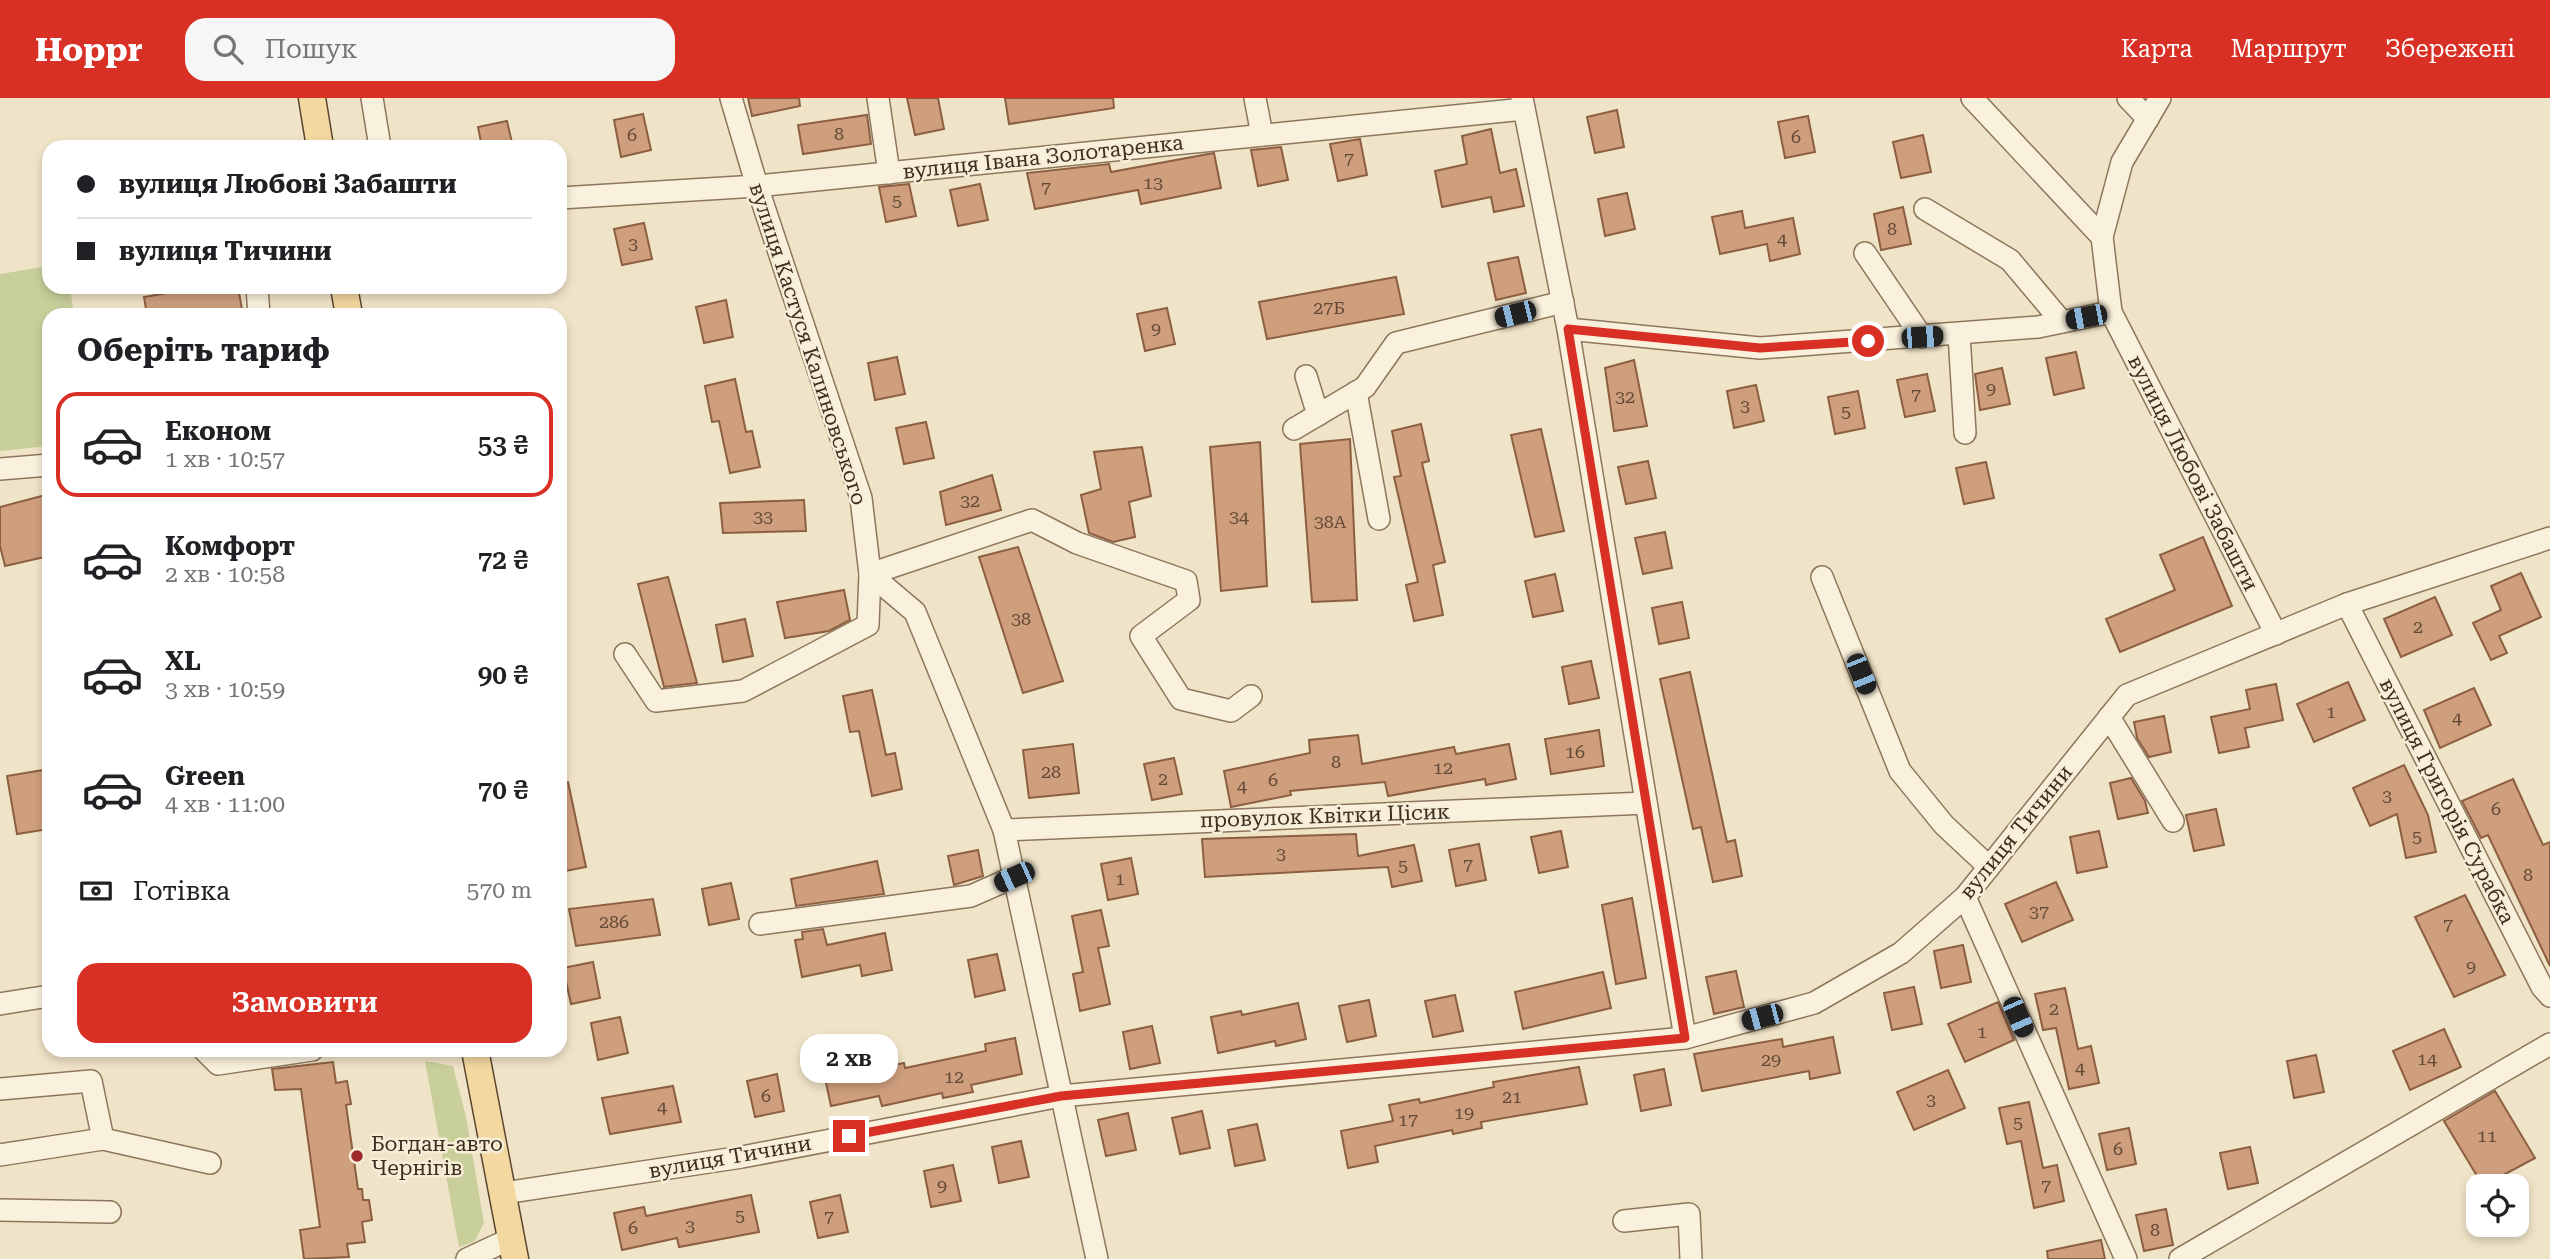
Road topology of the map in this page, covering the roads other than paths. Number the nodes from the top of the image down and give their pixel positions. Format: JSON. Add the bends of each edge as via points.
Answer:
{"nodes":[{"id":1,"x":312,"y":98,"type":"edge"},
{"id":2,"x":372,"y":98,"type":"edge"},
{"id":3,"x":731,"y":98,"type":"edge"},
{"id":4,"x":878,"y":98,"type":"edge"},
{"id":5,"x":1255,"y":98,"type":"edge"},
{"id":6,"x":1972,"y":98,"type":"edge"},
{"id":7,"x":2128,"y":98,"type":"edge"},
{"id":8,"x":2160,"y":98,"type":"edge"},
{"id":9,"x":1523,"y":103,"type":"edge"},
{"id":10,"x":2148,"y":118,"type":"junction"},
{"id":11,"x":1262,"y":135,"type":"junction"},
{"id":12,"x":319,"y":140,"type":"edge"},
{"id":13,"x":379,"y":140,"type":"edge"},
{"id":14,"x":889,"y":173,"type":"junction"},
{"id":15,"x":757,"y":186,"type":"junction"},
{"id":16,"x":567,"y":198,"type":"edge"},
{"id":17,"x":1925,"y":209,"type":"dead end"},
{"id":18,"x":2102,"y":237,"type":"junction"},
{"id":19,"x":1865,"y":253,"type":"dead end"},
{"id":20,"x":1563,"y":302,"type":"junction"},
{"id":21,"x":2110,"y":312,"type":"junction"},
{"id":22,"x":2062,"y":322,"type":"junction"},
{"id":23,"x":1568,"y":329,"type":"junction"},
{"id":24,"x":1959,"y":334,"type":"junction"},
{"id":25,"x":1922,"y":337,"type":"junction"},
{"id":26,"x":1306,"y":376,"type":"dead end"},
{"id":27,"x":1356,"y":392,"type":"junction"},
{"id":28,"x":1318,"y":415,"type":"junction"},
{"id":29,"x":1294,"y":429,"type":"dead end"},
{"id":30,"x":1965,"y":433,"type":"dead end"},
{"id":31,"x":42,"y":466,"type":"edge"},
{"id":32,"x":0,"y":469,"type":"edge"},
{"id":33,"x":1379,"y":519,"type":"dead end"},
{"id":34,"x":2550,"y":538,"type":"edge"},
{"id":35,"x":870,"y":574,"type":"junction"},
{"id":36,"x":1822,"y":577,"type":"dead end"},
{"id":37,"x":2347,"y":604,"type":"junction"},
{"id":38,"x":2276,"y":634,"type":"junction"},
{"id":39,"x":625,"y":654,"type":"dead end"},
{"id":40,"x":1251,"y":696,"type":"dead end"},
{"id":41,"x":2109,"y":717,"type":"junction"},
{"id":42,"x":1646,"y":803,"type":"junction"},
{"id":43,"x":2173,"y":821,"type":"dead end"},
{"id":44,"x":1004,"y":830,"type":"junction"},
{"id":45,"x":1989,"y":867,"type":"junction"},
{"id":46,"x":1014,"y":877,"type":"junction"},
{"id":47,"x":1965,"y":897,"type":"junction"},
{"id":48,"x":760,"y":924,"type":"dead end"},
{"id":49,"x":2550,"y":996,"type":"edge"},
{"id":50,"x":42,"y":997,"type":"edge"},
{"id":51,"x":0,"y":1004,"type":"edge"},
{"id":52,"x":1685,"y":1038,"type":"junction"},
{"id":53,"x":2550,"y":1044,"type":"edge"},
{"id":54,"x":211,"y":1057,"type":"edge"},
{"id":55,"x":265,"y":1057,"type":"edge"},
{"id":56,"x":476,"y":1057,"type":"edge"},
{"id":57,"x":0,"y":1089,"type":"edge"},
{"id":58,"x":1061,"y":1096,"type":"junction"},
{"id":59,"x":103,"y":1139,"type":"junction"},
{"id":60,"x":0,"y":1155,"type":"edge"},
{"id":61,"x":210,"y":1163,"type":"dead end"},
{"id":62,"x":504,"y":1193,"type":"junction"},
{"id":63,"x":0,"y":1210,"type":"edge"},
{"id":64,"x":110,"y":1212,"type":"dead end"},
{"id":65,"x":1624,"y":1221,"type":"dead end"},
{"id":66,"x":513,"y":1248,"type":"edge"},
{"id":67,"x":467,"y":1259,"type":"edge"},
{"id":68,"x":1097,"y":1259,"type":"edge"},
{"id":69,"x":1691,"y":1259,"type":"edge"},
{"id":70,"x":2126,"y":1259,"type":"edge"},
{"id":71,"x":2180,"y":1259,"type":"edge"}],
"edges":[{"from":1,"to":12,"type":"main road"},
{"from":2,"to":13,"type":"street"},
{"from":3,"to":15,"type":"street","name":"вулиця Кастуся Калиновського"},
{"from":4,"to":14,"type":"street"},
{"from":5,"to":11,"type":"street"},
{"from":6,"to":18,"type":"street"},
{"from":7,"to":10,"type":"street"},
{"from":8,"to":10,"type":"street","name":"вулиця Любові Забашти"},
{"from":9,"to":11,"type":"street","name":"вулиця Івана Золотаренка"},
{"from":9,"to":20,"type":"street"},
{"from":10,"to":18,"type":"street","name":"вулиця Любові Забашти","via":[[2122,162]]},
{"from":11,"to":14,"type":"street","name":"вулиця Івана Золотаренка"},
{"from":14,"to":15,"type":"street","name":"вулиця Івана Золотаренка"},
{"from":15,"to":16,"type":"street","name":"вулиця Івана Золотаренка"},
{"from":15,"to":35,"type":"street","name":"вулиця Кастуся Калиновського","via":[[861,498]]},
{"from":17,"to":22,"type":"street","via":[[2011,260]]},
{"from":18,"to":21,"type":"street","name":"вулиця Любові Забашти"},
{"from":19,"to":25,"type":"street"},
{"from":20,"to":23,"type":"street"},
{"from":20,"to":27,"type":"street","via":[[1396,343],[1365,387]]},
{"from":21,"to":22,"type":"street"},
{"from":21,"to":38,"type":"street","name":"вулиця Любові Забашти"},
{"from":22,"to":24,"type":"street"},
{"from":23,"to":25,"type":"street","via":[[1760,348]]},
{"from":23,"to":42,"type":"street"},
{"from":24,"to":25,"type":"street"},
{"from":24,"to":30,"type":"street"},
{"from":26,"to":28,"type":"street"},
{"from":27,"to":28,"type":"street"},
{"from":27,"to":33,"type":"street"},
{"from":28,"to":29,"type":"street"},
{"from":31,"to":32,"type":"street"},
{"from":34,"to":37,"type":"street","name":"вулиця Тичини"},
{"from":35,"to":39,"type":"street","name":"вулиця Кастуся Калиновського","via":[[868,625],[743,691],[656,701]]},
{"from":35,"to":40,"type":"street","via":[[1032,520],[1077,543],[1186,581],[1189,600],[1141,636],[1181,699],[1231,711]]},
{"from":35,"to":44,"type":"street","via":[[915,611]]},
{"from":36,"to":45,"type":"street","via":[[1900,771],[1944,825]]},
{"from":37,"to":38,"type":"street","name":"вулиця Тичини"},
{"from":37,"to":49,"type":"street","name":"вулиця Григорія Сурабка"},
{"from":38,"to":41,"type":"street","name":"вулиця Тичини","via":[[2127,695]]},
{"from":41,"to":43,"type":"street"},
{"from":41,"to":45,"type":"street","name":"вулиця Тичини"},
{"from":42,"to":44,"type":"street","name":"провулок Квітки Цісик"},
{"from":42,"to":52,"type":"street"},
{"from":44,"to":46,"type":"street"},
{"from":45,"to":47,"type":"street","name":"вулиця Тичини"},
{"from":46,"to":48,"type":"street","via":[[971,896]]},
{"from":46,"to":58,"type":"street"},
{"from":47,"to":52,"type":"street","name":"вулиця Тичини","via":[[1901,953],[1814,1003]]},
{"from":47,"to":70,"type":"street"},
{"from":50,"to":51,"type":"street"},
{"from":52,"to":58,"type":"street","name":"вулиця Тичини"},
{"from":53,"to":71,"type":"street"},
{"from":54,"to":55,"type":"street","via":[[218,1064]]},
{"from":56,"to":62,"type":"main road"},
{"from":57,"to":59,"type":"street","via":[[91,1082]]},
{"from":58,"to":62,"type":"street","name":"вулиця Тичини","via":[[742,1157]]},
{"from":58,"to":68,"type":"street"},
{"from":59,"to":60,"type":"street"},
{"from":59,"to":61,"type":"street"},
{"from":62,"to":66,"type":"main road"},
{"from":63,"to":64,"type":"street"},
{"from":65,"to":69,"type":"street","via":[[1689,1214]]},
{"from":66,"to":67,"type":"street"}]}
